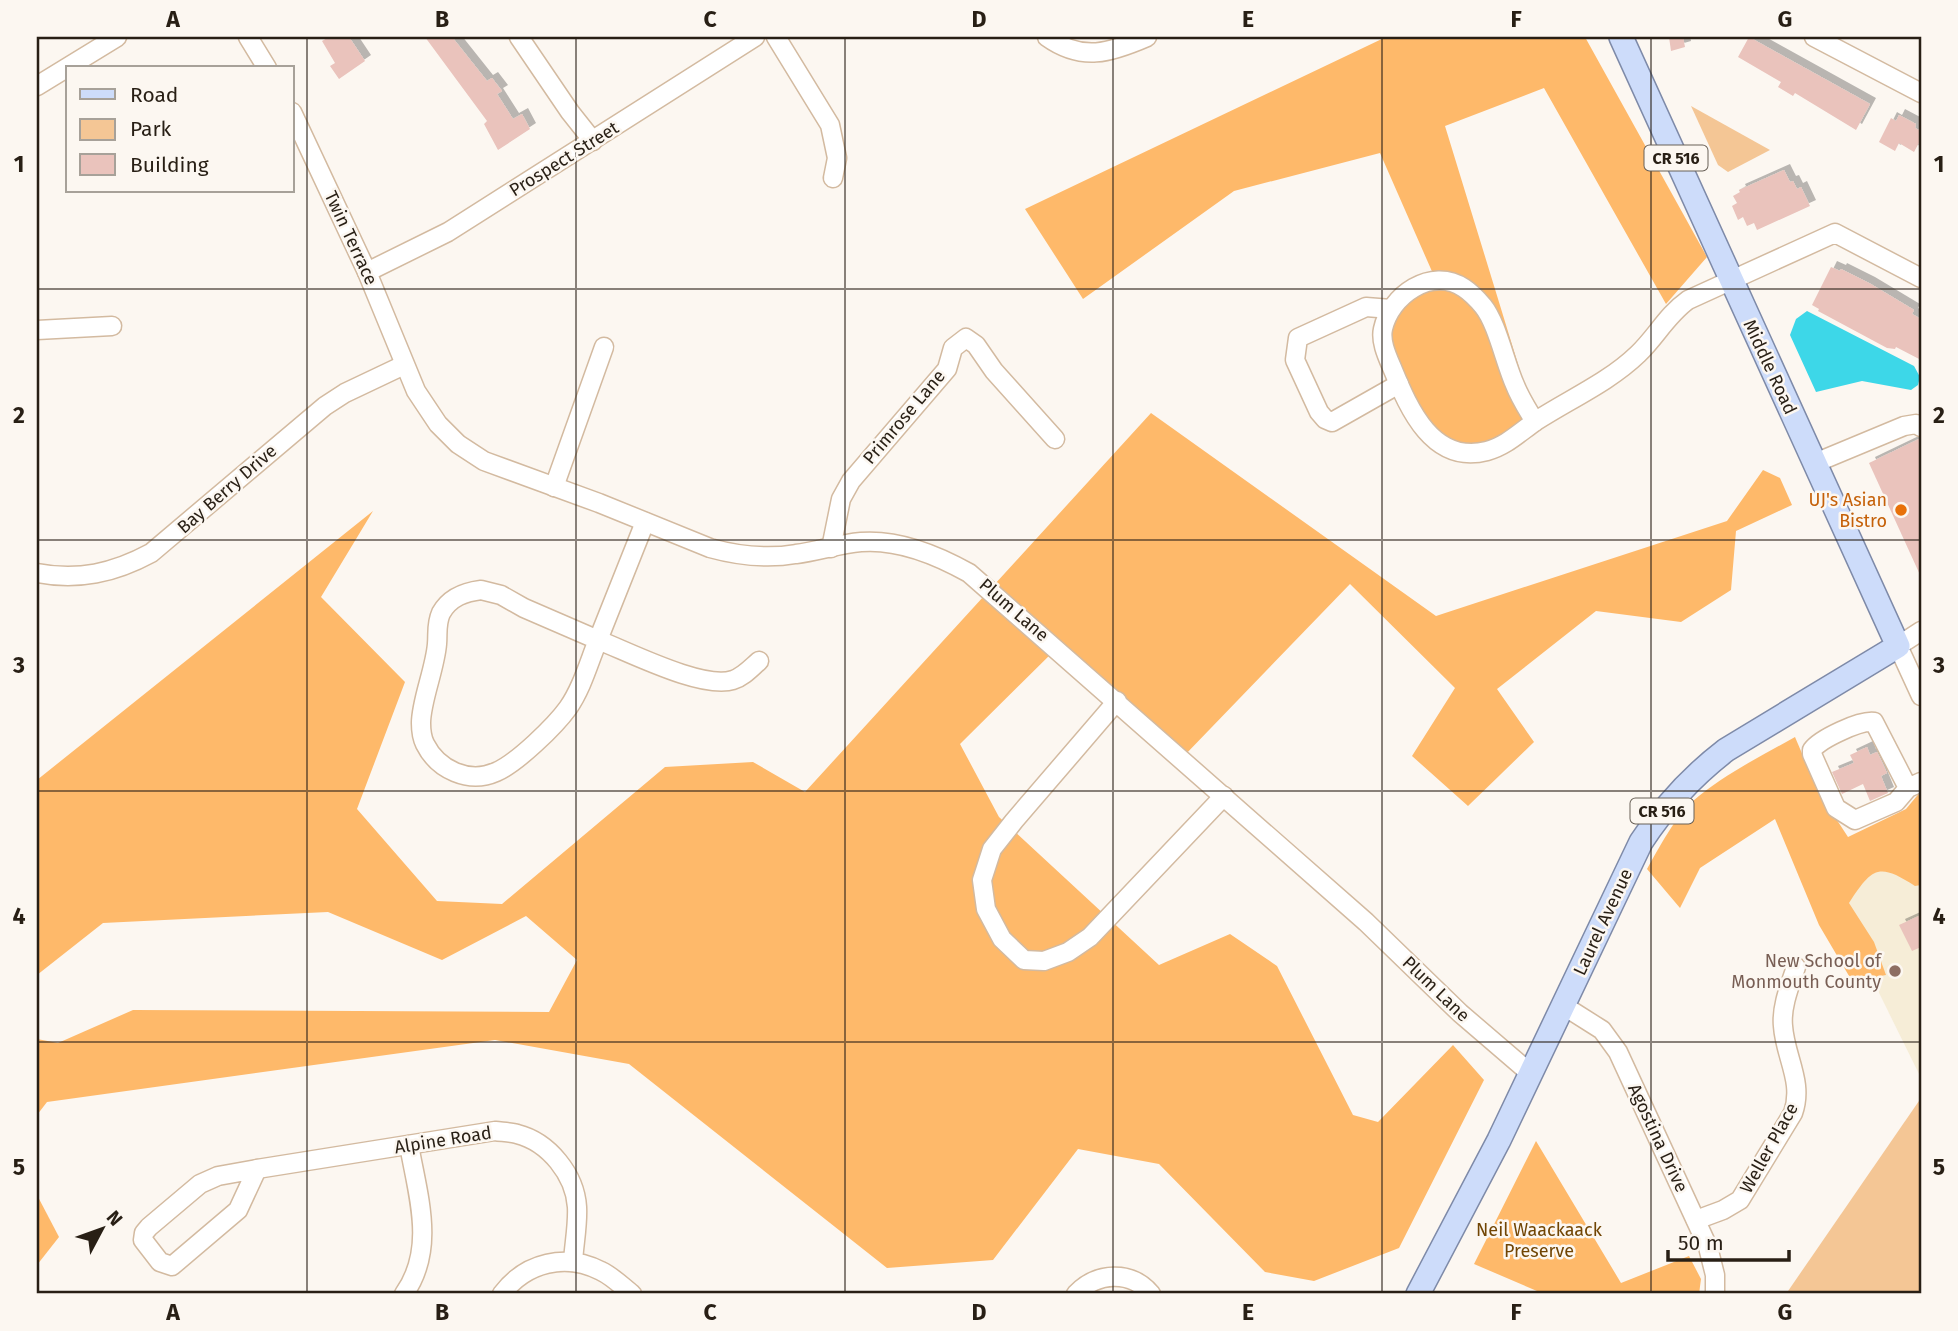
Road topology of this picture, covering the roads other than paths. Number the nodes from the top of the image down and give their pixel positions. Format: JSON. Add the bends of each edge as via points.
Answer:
{"nodes":[{"id":1,"x":117,"y":37,"type":"edge"},
{"id":2,"x":248,"y":37,"type":"edge"},
{"id":3,"x":519,"y":37,"type":"edge"},
{"id":4,"x":755,"y":37,"type":"edge"},
{"id":5,"x":776,"y":37,"type":"edge"},
{"id":6,"x":1047,"y":37,"type":"edge"},
{"id":7,"x":1147,"y":37,"type":"edge"},
{"id":8,"x":1621,"y":37,"type":"edge"},
{"id":9,"x":1814,"y":37,"type":"edge"},
{"id":10,"x":70,"y":66,"type":"edge"},
{"id":11,"x":266,"y":66,"type":"edge"},
{"id":12,"x":66,"y":68,"type":"edge"},
{"id":13,"x":37,"y":86,"type":"edge"},
{"id":14,"x":1921,"y":93,"type":"edge"},
{"id":15,"x":294,"y":116,"type":"edge"},
{"id":16,"x":593,"y":141,"type":"junction"},
{"id":17,"x":833,"y":178,"type":"dead end"},
{"id":18,"x":367,"y":272,"type":"junction"},
{"id":19,"x":1921,"y":278,"type":"edge"},
{"id":20,"x":1730,"y":280,"type":"junction"},
{"id":21,"x":1391,"y":309,"type":"junction"},
{"id":22,"x":112,"y":326,"type":"dead end"},
{"id":23,"x":37,"y":330,"type":"edge"},
{"id":24,"x":604,"y":347,"type":"dead end"},
{"id":25,"x":404,"y":365,"type":"junction"},
{"id":26,"x":1399,"y":384,"type":"junction"},
{"id":27,"x":1535,"y":422,"type":"junction"},
{"id":28,"x":1921,"y":427,"type":"edge"},
{"id":29,"x":1055,"y":439,"type":"dead end"},
{"id":30,"x":1815,"y":463,"type":"junction"},
{"id":31,"x":554,"y":487,"type":"junction"},
{"id":32,"x":645,"y":522,"type":"junction"},
{"id":33,"x":831,"y":548,"type":"junction"},
{"id":34,"x":37,"y":573,"type":"edge"},
{"id":35,"x":1921,"y":631,"type":"edge"},
{"id":36,"x":598,"y":640,"type":"junction"},
{"id":37,"x":1898,"y":646,"type":"junction"},
{"id":38,"x":760,"y":662,"type":"dead end"},
{"id":39,"x":1921,"y":696,"type":"edge"},
{"id":40,"x":1117,"y":701,"type":"junction"},
{"id":41,"x":1914,"y":785,"type":"edge"},
{"id":42,"x":1224,"y":796,"type":"junction"},
{"id":43,"x":1796,"y":967,"type":"dead end"},
{"id":44,"x":1564,"y":1006,"type":"junction"},
{"id":45,"x":1531,"y":1074,"type":"junction"},
{"id":46,"x":410,"y":1145,"type":"junction"},
{"id":47,"x":257,"y":1169,"type":"junction"},
{"id":48,"x":1696,"y":1220,"type":"junction"},
{"id":49,"x":573,"y":1262,"type":"junction"},
{"id":50,"x":404,"y":1294,"type":"edge"},
{"id":51,"x":502,"y":1294,"type":"edge"},
{"id":52,"x":632,"y":1294,"type":"edge"},
{"id":53,"x":1076,"y":1294,"type":"edge"},
{"id":54,"x":1152,"y":1294,"type":"edge"},
{"id":55,"x":1418,"y":1294,"type":"edge"},
{"id":56,"x":1715,"y":1294,"type":"edge"}],
"edges":[{"from":1,"to":10,"type":"street"},
{"from":2,"to":11,"type":"street"},
{"from":3,"to":16,"type":"street"},
{"from":4,"to":16,"type":"street","name":"Prospect Street"},
{"from":5,"to":17,"type":"street","via":[[830,124],[836,158]]},
{"from":6,"to":7,"type":"street","via":[[1090,53],[1119,49]]},
{"from":8,"to":20,"type":"main road","name":"Middle Road","number":"CR 516"},
{"from":9,"to":14,"type":"street"},
{"from":12,"to":13,"type":"street"},
{"from":15,"to":18,"type":"street","name":"Twin Terrace"},
{"from":16,"to":18,"type":"street","name":"Prospect Street","via":[[448,232]]},
{"from":18,"to":25,"type":"street","name":"Twin Terrace"},
{"from":19,"to":20,"type":"street","via":[[1835,233]]},
{"from":20,"to":27,"type":"street","via":[[1678,307],[1637,356]]},
{"from":20,"to":30,"type":"main road","name":"Middle Road","number":"CR 516"},
{"from":21,"to":26,"type":"street","via":[[1382,333]]},
{"from":21,"to":26,"type":"street","via":[[1366,307],[1298,338],[1295,360],[1319,412],[1332,422]]},
{"from":21,"to":27,"type":"street","via":[[1407,290],[1426,282],[1451,282],[1464,288],[1485,308]]},
{"from":22,"to":23,"type":"street"},
{"from":24,"to":31,"type":"street"},
{"from":25,"to":31,"type":"street","name":"Plum Lane","via":[[429,413],[458,444],[498,467]]},
{"from":25,"to":34,"type":"street","name":"Bay Berry Drive","via":[[325,406],[151,553],[120,568],[88,575]]},
{"from":26,"to":27,"type":"street","via":[[1417,422],[1438,441],[1461,452],[1487,451]]},
{"from":28,"to":30,"type":"street","via":[[1904,426]]},
{"from":29,"to":33,"type":"street","name":"Primrose Lane","via":[[966,338],[953,348],[947,369],[851,481],[841,499]]},
{"from":30,"to":37,"type":"main road","name":"Middle Road","number":"CR 516"},
{"from":31,"to":32,"type":"street","name":"Plum Lane"},
{"from":32,"to":33,"type":"street","name":"Plum Lane","via":[[710,548],[743,555],[783,556]]},
{"from":32,"to":36,"type":"street"},
{"from":33,"to":40,"type":"street","name":"Plum Lane","via":[[877,542],[945,559],[981,580]]},
{"from":35,"to":37,"type":"street"},
{"from":36,"to":36,"type":"street","via":[[490,591],[457,596],[440,614],[421,722],[423,739],[433,757],[464,776],[478,777],[508,766],[568,708]]},
{"from":36,"to":38,"type":"street","via":[[708,682],[732,681]]},
{"from":37,"to":39,"type":"street","name":"Middle Road"},
{"from":37,"to":44,"type":"main road","name":"Laurel Avenue","number":"CR 516","via":[[1726,750],[1679,790],[1641,842]]},
{"from":40,"to":42,"type":"street","name":"Plum Lane"},
{"from":40,"to":42,"type":"street","via":[[992,849],[982,880],[986,909],[1002,939],[1024,960],[1044,961],[1090,937]]},
{"from":41,"to":41,"type":"street","via":[[1896,802],[1855,820],[1836,808],[1812,750],[1863,722],[1874,722]]},
{"from":42,"to":45,"type":"street","name":"Plum Lane"},
{"from":43,"to":48,"type":"street","name":"Weller Place","via":[[1783,1027],[1798,1087],[1793,1113],[1740,1200]]},
{"from":44,"to":45,"type":"main road","name":"Laurel Avenue","number":"CR 516"},
{"from":44,"to":48,"type":"street","name":"Agostina Drive","via":[[1609,1037]]},
{"from":45,"to":55,"type":"main road","name":"Laurel Avenue","number":"CR 516"},
{"from":46,"to":47,"type":"street","name":"Alpine Road"},
{"from":46,"to":49,"type":"street","name":"Alpine Road","via":[[495,1131],[518,1134],[539,1144],[562,1166],[575,1195]]},
{"from":46,"to":50,"type":"street","via":[[424,1235],[419,1267]]},
{"from":47,"to":47,"type":"street","name":"Alpine Road","via":[[238,1210],[172,1266],[160,1262],[143,1240],[149,1227],[200,1184]]},
{"from":48,"to":56,"type":"street","name":"Agostina Drive","via":[[1713,1262]]},
{"from":49,"to":51,"type":"street","via":[[535,1267]]},
{"from":49,"to":52,"type":"street","via":[[603,1271]]},
{"from":53,"to":54,"type":"street","via":[[1098,1279],[1114,1276],[1138,1283]]}]}
